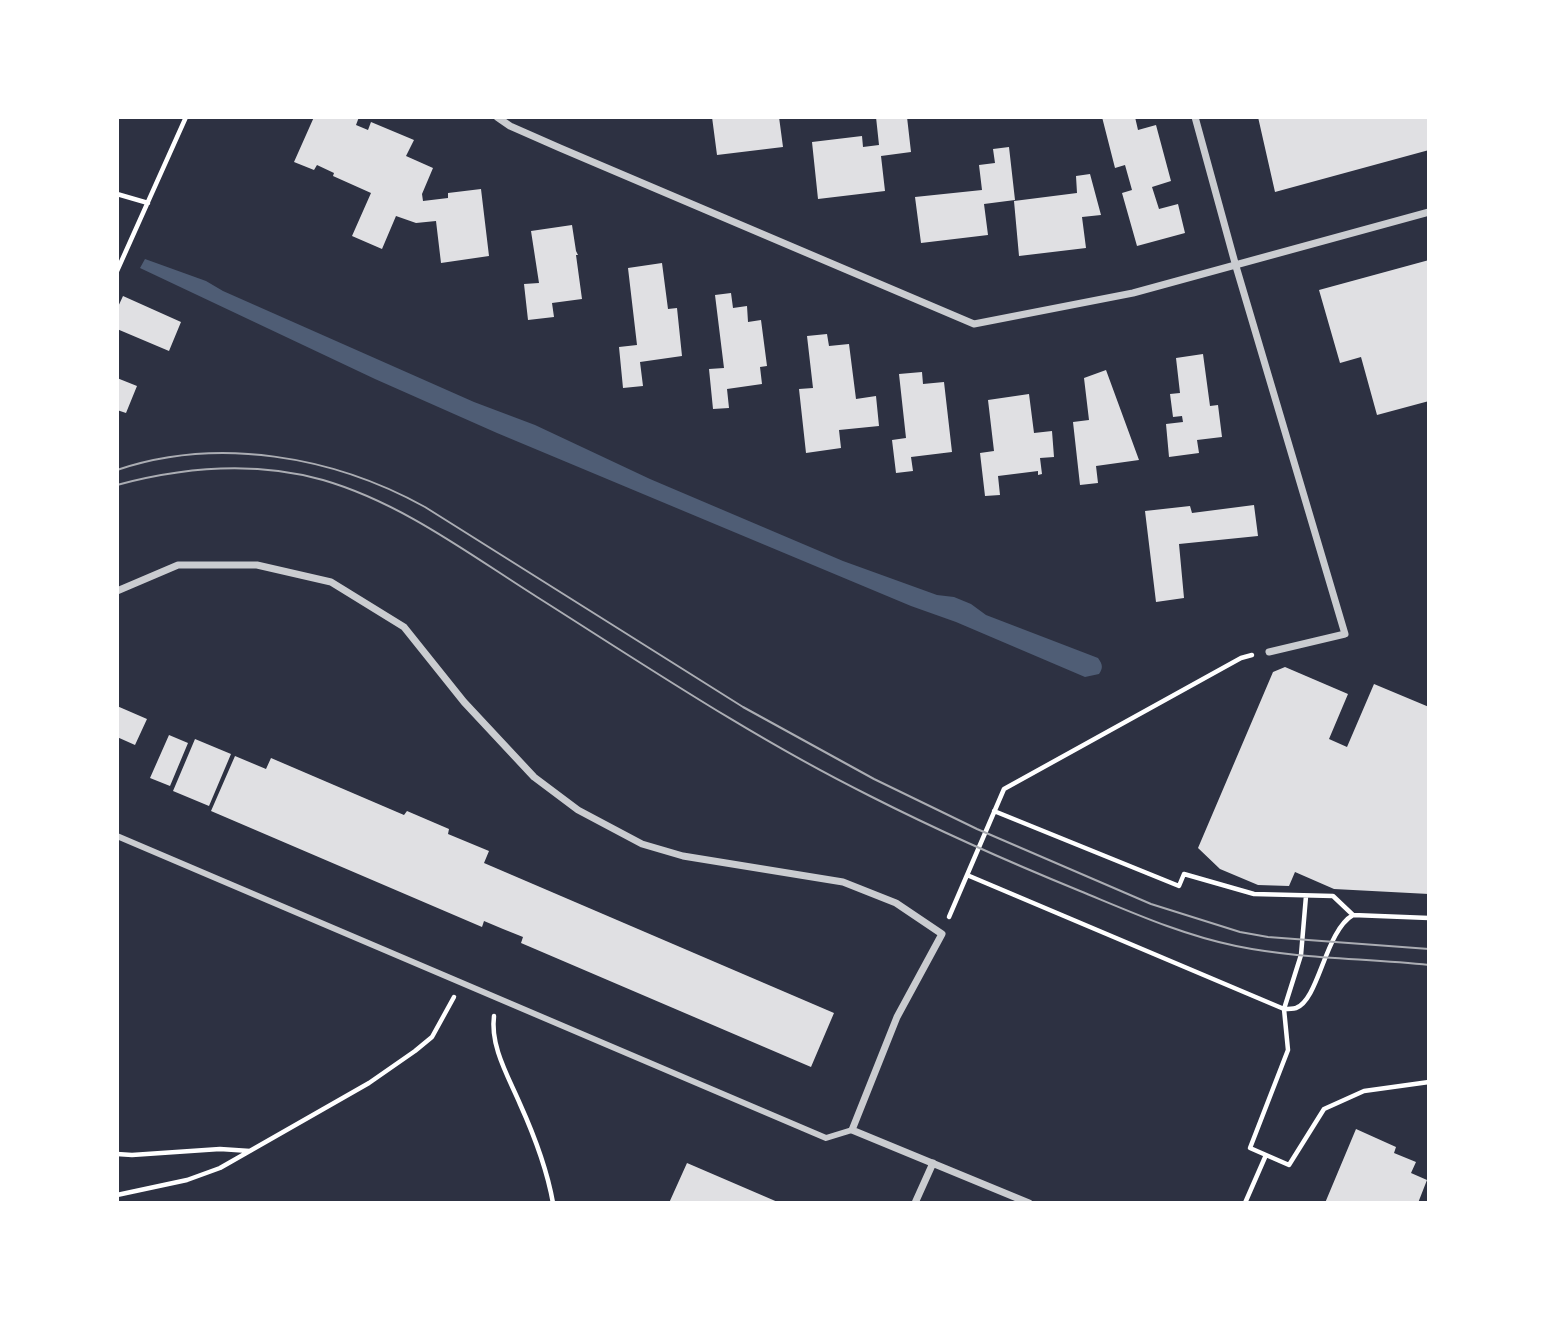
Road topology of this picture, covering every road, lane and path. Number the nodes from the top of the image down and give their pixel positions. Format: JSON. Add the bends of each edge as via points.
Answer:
{"nodes":[{"id":1,"x":186,"y":117,"type":"edge"},
{"id":2,"x":497,"y":117,"type":"edge"},
{"id":3,"x":1195,"y":117,"type":"edge"},
{"id":4,"x":117,"y":194,"type":"edge"},
{"id":5,"x":148,"y":203,"type":"junction"},
{"id":6,"x":1429,"y":212,"type":"edge"},
{"id":7,"x":1235,"y":263,"type":"junction"},
{"id":8,"x":117,"y":271,"type":"edge"},
{"id":9,"x":117,"y":591,"type":"edge"},
{"id":10,"x":1269,"y":652,"type":"joint"},
{"id":11,"x":994,"y":811,"type":"junction"},
{"id":12,"x":117,"y":836,"type":"edge"},
{"id":13,"x":967,"y":875,"type":"junction"},
{"id":14,"x":1306,"y":895,"type":"junction"},
{"id":15,"x":1353,"y":915,"type":"junction"},
{"id":16,"x":1429,"y":919,"type":"edge"},
{"id":17,"x":942,"y":934,"type":"junction"},
{"id":18,"x":462,"y":982,"type":"junction"},
{"id":19,"x":496,"y":998,"type":"junction"},
{"id":20,"x":1284,"y":1009,"type":"junction"},
{"id":21,"x":1429,"y":1082,"type":"edge"},
{"id":22,"x":852,"y":1130,"type":"junction"},
{"id":23,"x":251,"y":1152,"type":"junction"},
{"id":24,"x":117,"y":1154,"type":"edge"},
{"id":25,"x":1266,"y":1155,"type":"junction"},
{"id":26,"x":933,"y":1163,"type":"junction"},
{"id":27,"x":117,"y":1195,"type":"edge"},
{"id":28,"x":553,"y":1203,"type":"edge"},
{"id":29,"x":915,"y":1203,"type":"edge"},
{"id":30,"x":1029,"y":1203,"type":"edge"},
{"id":31,"x":1245,"y":1203,"type":"edge"}],
"edges":[{"from":1,"to":5,"type":"path"},
{"from":2,"to":7,"type":"street","via":[[584,159],[974,324],[1133,292]]},
{"from":3,"to":7,"type":"street"},
{"from":4,"to":5,"type":"path"},
{"from":5,"to":8,"type":"path"},
{"from":6,"to":7,"type":"street"},
{"from":7,"to":10,"type":"street","via":[[1345,634]]},
{"from":9,"to":17,"type":"street","via":[[178,565],[257,565],[331,582],[404,626],[464,702],[534,777],[578,810],[642,844],[683,856],[843,882],[896,903]]},
{"from":10,"to":11,"type":"path","via":[[1241,658],[1003,789]]},
{"from":11,"to":13,"type":"path"},
{"from":11,"to":14,"type":"path","via":[[1179,886],[1184,874],[1254,894]]},
{"from":12,"to":18,"type":"street"},
{"from":13,"to":17,"type":"path"},
{"from":13,"to":20,"type":"path"},
{"from":14,"to":15,"type":"path","via":[[1333,896]]},
{"from":14,"to":20,"type":"path","via":[[1301,955]]},
{"from":15,"to":16,"type":"path"},
{"from":15,"to":20,"type":"path","via":[[1340,928],[1307,999],[1297,1008]]},
{"from":17,"to":22,"type":"street","via":[[897,1017]]},
{"from":18,"to":19,"type":"street"},
{"from":18,"to":23,"type":"path","via":[[432,1037],[415,1051]]},
{"from":19,"to":22,"type":"street","via":[[826,1138]]},
{"from":19,"to":28,"type":"path","via":[[492,1031],[544,1164]]},
{"from":20,"to":25,"type":"path","via":[[1288,1050],[1250,1148]]},
{"from":21,"to":25,"type":"path","via":[[1363,1091],[1324,1109],[1289,1165]]},
{"from":22,"to":26,"type":"street"},
{"from":23,"to":24,"type":"path"},
{"from":23,"to":27,"type":"path","via":[[187,1180]]},
{"from":25,"to":31,"type":"path"},
{"from":26,"to":29,"type":"street"},
{"from":26,"to":30,"type":"street"}]}
